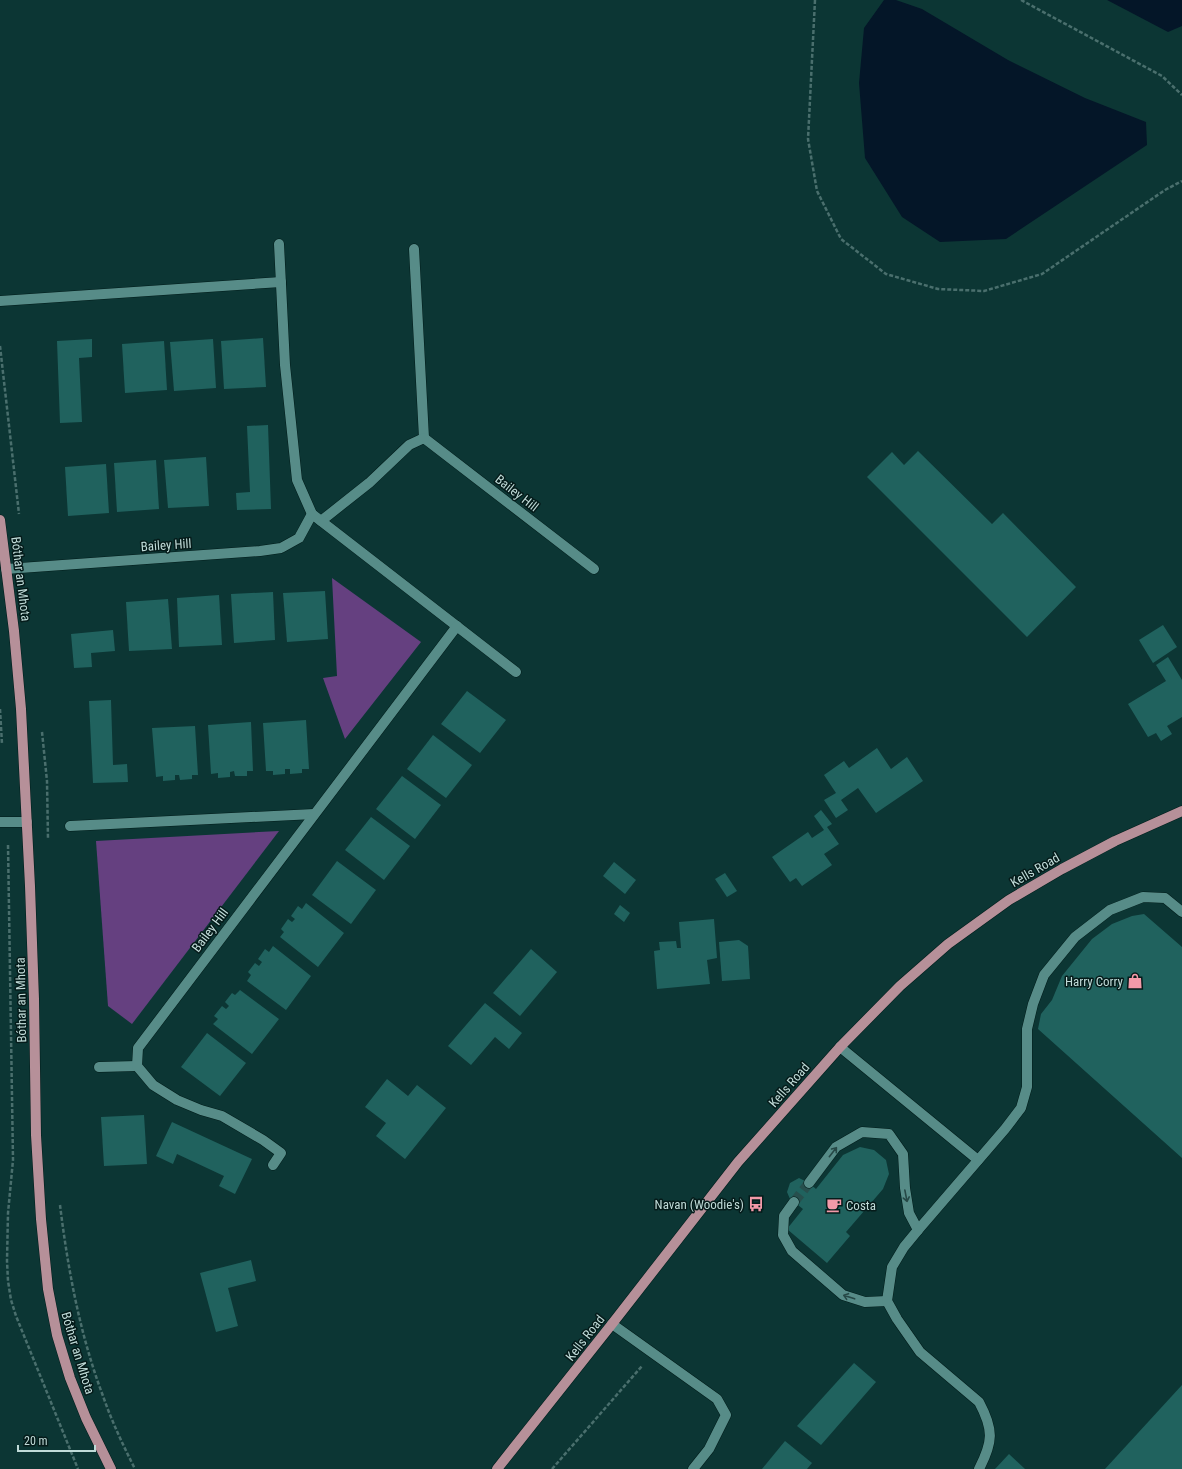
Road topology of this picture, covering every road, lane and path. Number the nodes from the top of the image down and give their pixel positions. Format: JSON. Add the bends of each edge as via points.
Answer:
{"nodes":[{"id":1,"x":815,"y":0,"type":"edge"},
{"id":2,"x":1022,"y":0,"type":"edge"},
{"id":3,"x":1182,"y":95,"type":"edge"},
{"id":4,"x":1182,"y":181,"type":"edge"},
{"id":5,"x":279,"y":244,"type":"dead end"},
{"id":6,"x":414,"y":249,"type":"dead end"},
{"id":7,"x":280,"y":282,"type":"junction"},
{"id":8,"x":0,"y":301,"type":"edge"},
{"id":9,"x":424,"y":438,"type":"junction"},
{"id":10,"x":312,"y":514,"type":"junction"},
{"id":11,"x":0,"y":520,"type":"edge"},
{"id":12,"x":321,"y":521,"type":"junction"},
{"id":13,"x":6,"y":569,"type":"junction"},
{"id":14,"x":594,"y":569,"type":"dead end"},
{"id":15,"x":457,"y":626,"type":"junction"},
{"id":16,"x":516,"y":672,"type":"dead end"},
{"id":17,"x":1182,"y":811,"type":"edge"},
{"id":18,"x":314,"y":814,"type":"junction"},
{"id":19,"x":0,"y":822,"type":"edge"},
{"id":20,"x":27,"y":822,"type":"junction"},
{"id":21,"x":70,"y":826,"type":"dead end"},
{"id":22,"x":1182,"y":912,"type":"edge"},
{"id":23,"x":840,"y":1047,"type":"junction"},
{"id":24,"x":137,"y":1066,"type":"junction"},
{"id":25,"x":99,"y":1067,"type":"dead end"},
{"id":26,"x":978,"y":1160,"type":"junction"},
{"id":27,"x":273,"y":1165,"type":"dead end"},
{"id":28,"x":809,"y":1183,"type":"tunnel mouth"},
{"id":29,"x":794,"y":1202,"type":"tunnel mouth"},
{"id":30,"x":918,"y":1230,"type":"junction"},
{"id":31,"x":887,"y":1301,"type":"junction"},
{"id":32,"x":612,"y":1324,"type":"junction"},
{"id":33,"x":637,"y":1363,"type":"dead end"},
{"id":34,"x":111,"y":1469,"type":"edge"},
{"id":35,"x":497,"y":1469,"type":"edge"},
{"id":36,"x":552,"y":1469,"type":"edge"},
{"id":37,"x":692,"y":1469,"type":"edge"},
{"id":38,"x":979,"y":1469,"type":"edge"}],
"edges":[{"from":1,"to":4,"type":"path","via":[[808,139],[817,191],[841,239],[886,274],[938,290],[984,291],[1042,274]]},
{"from":2,"to":3,"type":"path","via":[[1162,76]]},
{"from":5,"to":7,"type":"street"},
{"from":6,"to":9,"type":"street"},
{"from":7,"to":8,"type":"street"},
{"from":7,"to":10,"type":"street","via":[[296,480]]},
{"from":9,"to":12,"type":"street","via":[[409,445],[369,483]]},
{"from":9,"to":14,"type":"street","name":"Bailey Hill"},
{"from":10,"to":12,"type":"street"},
{"from":10,"to":13,"type":"street","name":"Bailey Hill","via":[[299,538],[281,548]]},
{"from":11,"to":13,"type":"main road","name":"Bóthar an Mhota"},
{"from":12,"to":15,"type":"street"},
{"from":13,"to":20,"type":"main road","name":"Bóthar an Mhota","via":[[21,709]]},
{"from":15,"to":16,"type":"street"},
{"from":15,"to":18,"type":"street","name":"Bailey Hill"},
{"from":17,"to":23,"type":"main road","name":"Kells Road","via":[[1115,841],[1009,900],[936,954],[900,986]]},
{"from":18,"to":21,"type":"street"},
{"from":18,"to":24,"type":"street","name":"Bailey Hill","via":[[138,1048]]},
{"from":19,"to":20,"type":"street"},
{"from":20,"to":34,"type":"main road","name":"Bóthar an Mhota","via":[[36,1134],[48,1289],[56,1335],[70,1378]]},
{"from":22,"to":26,"type":"street","via":[[1165,898],[1143,897],[1110,910],[1075,937],[1044,975],[1033,1004],[1027,1029],[1028,1087],[1021,1108]]},
{"from":23,"to":26,"type":"street"},
{"from":23,"to":32,"type":"main road","name":"Kells Road","via":[[738,1162]]},
{"from":24,"to":25,"type":"street"},
{"from":24,"to":27,"type":"street","via":[[153,1085],[177,1100],[222,1116],[281,1153]]},
{"from":26,"to":30,"type":"street"},
{"from":28,"to":30,"type":"street","one_way":true,"via":[[836,1147],[862,1132],[889,1134],[903,1154],[904,1188],[909,1213]]},
{"from":31,"to":29,"type":"street","one_way":true,"via":[[865,1302],[843,1295],[792,1251],[783,1235],[783,1229],[784,1216]]},
{"from":30,"to":31,"type":"street","via":[[892,1267]]},
{"from":31,"to":38,"type":"street","via":[[920,1352],[982,1407],[990,1427],[989,1449]]},
{"from":32,"to":35,"type":"main road","name":"Kells Road"},
{"from":32,"to":37,"type":"street","via":[[718,1399],[726,1414],[709,1449]]},
{"from":33,"to":36,"type":"path","via":[[642,1366]]}]}
